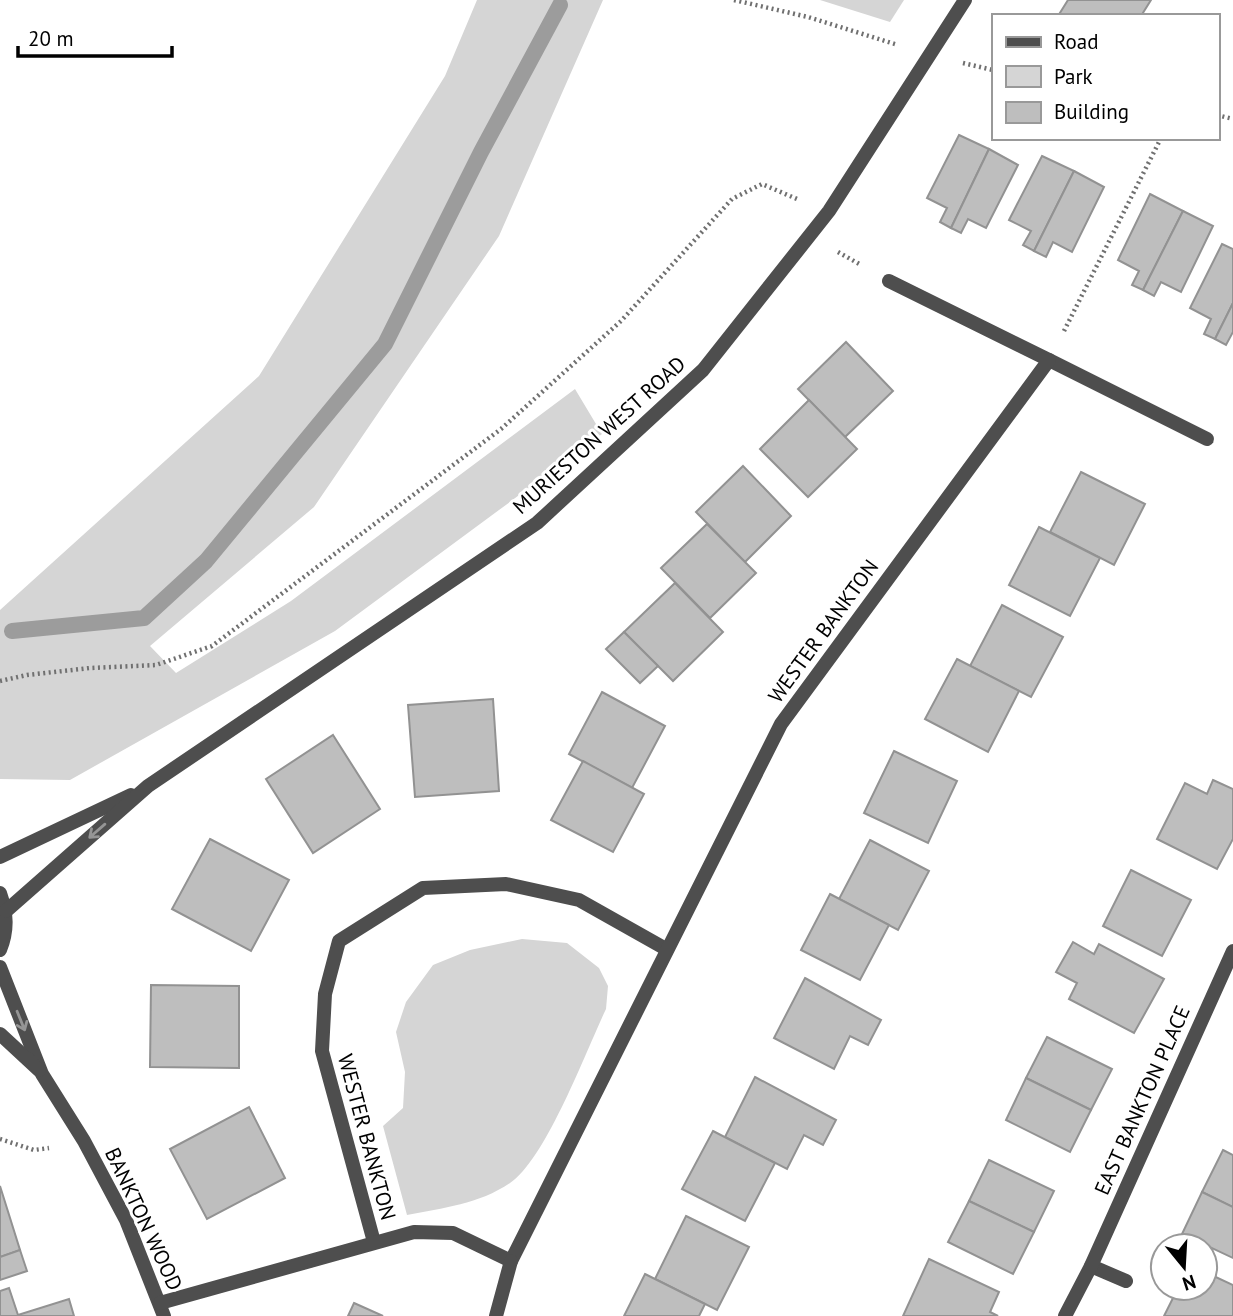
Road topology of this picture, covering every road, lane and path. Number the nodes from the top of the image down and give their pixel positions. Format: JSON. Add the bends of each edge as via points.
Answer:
{"nodes":[{"id":1,"x":734,"y":0,"type":"edge"},
{"id":2,"x":965,"y":0,"type":"edge"},
{"id":3,"x":929,"y":56,"type":"junction"},
{"id":4,"x":1160,"y":140,"type":"edge"},
{"id":5,"x":829,"y":211,"type":"junction"},
{"id":6,"x":810,"y":235,"type":"junction"},
{"id":7,"x":889,"y":281,"type":"joint"},
{"id":8,"x":1049,"y":360,"type":"junction"},
{"id":9,"x":1207,"y":439,"type":"dead end"},
{"id":10,"x":0,"y":681,"type":"edge"},
{"id":11,"x":148,"y":786,"type":"junction"},
{"id":12,"x":0,"y":857,"type":"edge"},
{"id":13,"x":0,"y":893,"type":"edge"},
{"id":14,"x":6,"y":911,"type":"junction"},
{"id":15,"x":666,"y":949,"type":"junction"},
{"id":16,"x":0,"y":950,"type":"edge"},
{"id":17,"x":1233,"y":951,"type":"edge"},
{"id":18,"x":0,"y":968,"type":"edge"},
{"id":19,"x":0,"y":1034,"type":"edge"},
{"id":20,"x":42,"y":1074,"type":"junction"},
{"id":21,"x":0,"y":1139,"type":"edge"},
{"id":22,"x":84,"y":1141,"type":"junction"},
{"id":23,"x":373,"y":1242,"type":"junction"},
{"id":24,"x":511,"y":1261,"type":"junction"},
{"id":25,"x":1091,"y":1266,"type":"junction"},
{"id":26,"x":1126,"y":1281,"type":"dead end"},
{"id":27,"x":162,"y":1309,"type":"edge"},
{"id":28,"x":496,"y":1316,"type":"edge"},
{"id":29,"x":1065,"y":1316,"type":"edge"}],
"edges":[{"from":1,"to":3,"type":"path","via":[[808,17]]},
{"from":2,"to":3,"type":"street","name":"MURIESTON WEST ROAD"},
{"from":3,"to":5,"type":"street","name":"MURIESTON WEST ROAD"},
{"from":4,"to":8,"type":"path"},
{"from":5,"to":6,"type":"street","name":"MURIESTON WEST ROAD"},
{"from":5,"to":10,"type":"path","via":[[762,184],[733,199],[621,321],[501,429],[212,646],[156,665],[90,668]]},
{"from":6,"to":7,"type":"path"},
{"from":6,"to":11,"type":"street","name":"MURIESTON WEST ROAD","via":[[703,370],[537,523]]},
{"from":7,"to":8,"type":"street"},
{"from":8,"to":9,"type":"street"},
{"from":8,"to":15,"type":"street","name":"WESTER BANKTON","via":[[781,724]]},
{"from":11,"to":12,"type":"street","name":"MURIESTON WEST ROAD"},
{"from":11,"to":14,"type":"street","name":"MURIESTON WEST ROAD","one_way":true},
{"from":13,"to":14,"type":"street"},
{"from":14,"to":16,"type":"street","via":[[6,935]]},
{"from":15,"to":23,"type":"street","name":"WESTER BANKTON","via":[[579,900],[506,884],[423,888],[339,942],[325,993],[322,1051]]},
{"from":15,"to":24,"type":"street","name":"WESTER BANKTON"},
{"from":17,"to":25,"type":"street","name":"EAST BANKTON PLACE"},
{"from":18,"to":20,"type":"street","one_way":true},
{"from":19,"to":20,"type":"street"},
{"from":20,"to":22,"type":"street"},
{"from":21,"to":22,"type":"path","via":[[34,1150]]},
{"from":22,"to":27,"type":"street","name":"BANKTON WOOD","via":[[126,1220]]},
{"from":23,"to":24,"type":"street","name":"WESTER BANKTON","via":[[414,1232],[453,1233]]},
{"from":23,"to":27,"type":"street","name":"WESTER BANKTON"},
{"from":24,"to":28,"type":"street","name":"WESTER BANKTON"},
{"from":25,"to":26,"type":"street"},
{"from":25,"to":29,"type":"street","name":"EAST BANKTON PLACE"}]}
